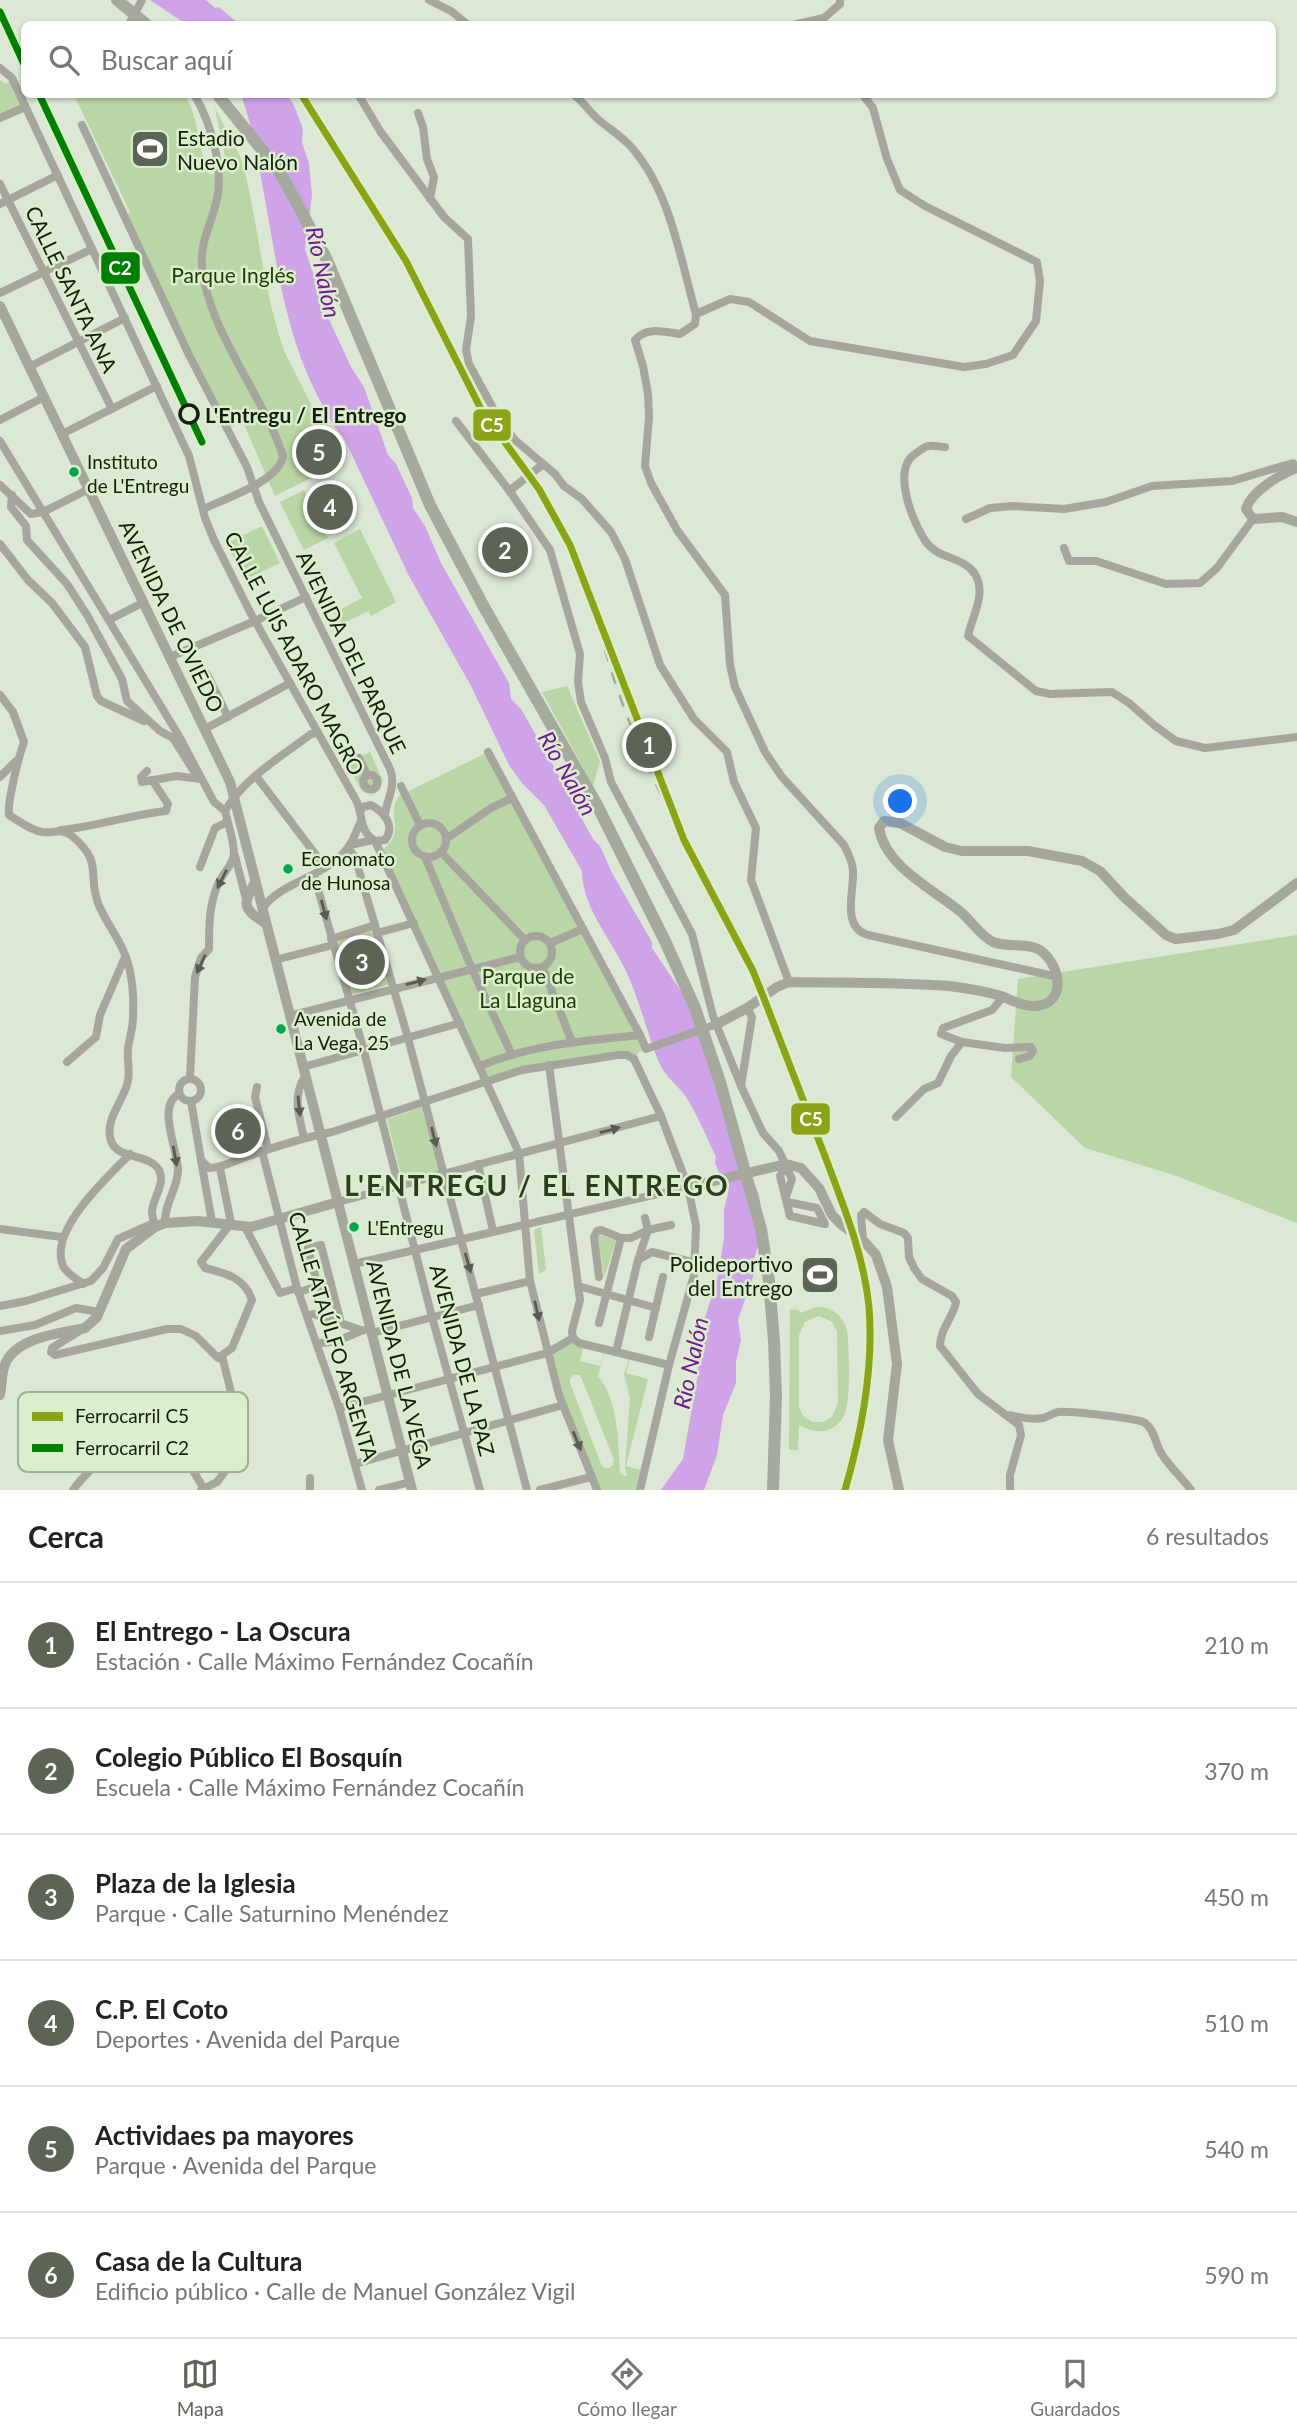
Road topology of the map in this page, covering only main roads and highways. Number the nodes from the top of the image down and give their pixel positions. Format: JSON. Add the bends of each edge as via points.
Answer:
{"nodes":[{"id":1,"x":117,"y":0,"type":"edge"},
{"id":2,"x":142,"y":21,"type":"edge"},
{"id":3,"x":220,"y":98,"type":"edge"},
{"id":4,"x":773,"y":1490,"type":"edge"}],
"edges":[{"from":1,"to":2,"type":"main road","bridge":true},
{"from":3,"to":4,"type":"main road","bridge":true,"via":[[279,171],[327,260],[430,505],[597,805],[695,1008],[761,1229],[774,1341]]}]}
